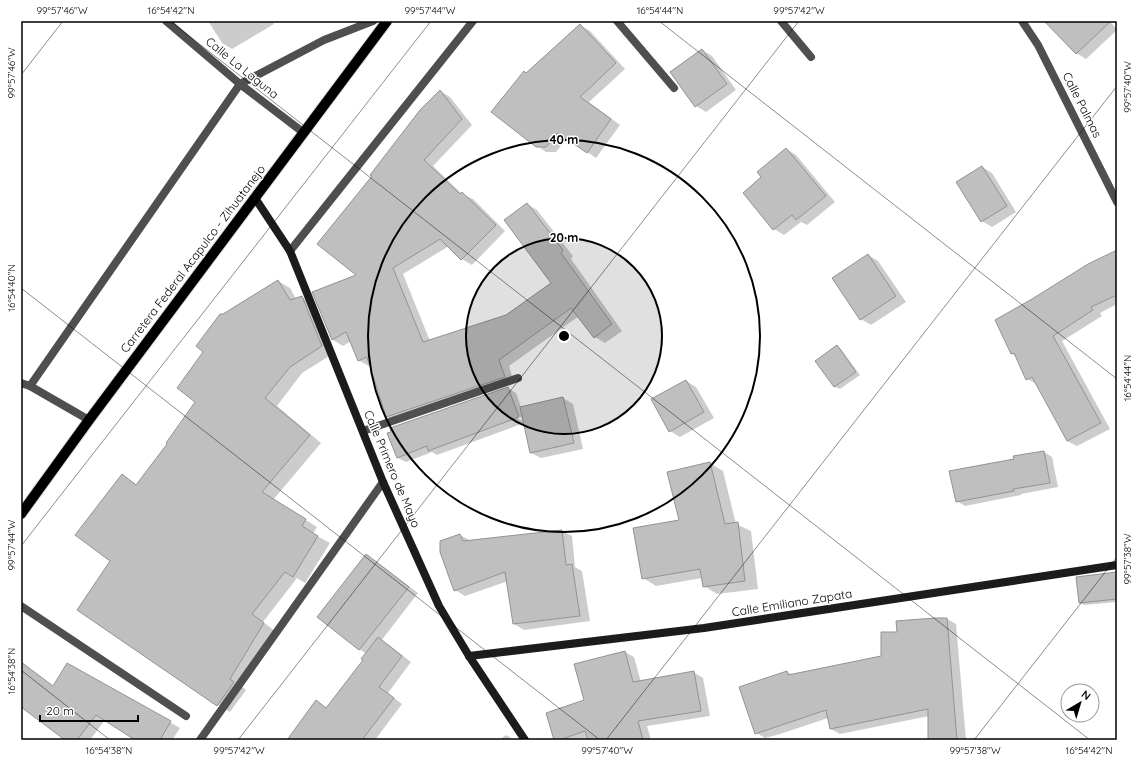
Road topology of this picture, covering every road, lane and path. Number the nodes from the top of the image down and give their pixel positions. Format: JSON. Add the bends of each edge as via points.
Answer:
{"nodes":[{"id":1,"x":166,"y":21,"type":"edge"},
{"id":2,"x":374,"y":21,"type":"edge"},
{"id":3,"x":387,"y":21,"type":"edge"},
{"id":4,"x":473,"y":21,"type":"edge"},
{"id":5,"x":617,"y":21,"type":"edge"},
{"id":6,"x":781,"y":21,"type":"edge"},
{"id":7,"x":1022,"y":21,"type":"edge"},
{"id":8,"x":811,"y":57,"type":"dead end"},
{"id":9,"x":240,"y":84,"type":"junction"},
{"id":10,"x":674,"y":88,"type":"dead end"},
{"id":11,"x":304,"y":133,"type":"junction"},
{"id":12,"x":254,"y":198,"type":"junction"},
{"id":13,"x":1117,"y":202,"type":"edge"},
{"id":14,"x":290,"y":251,"type":"junction"},
{"id":15,"x":518,"y":378,"type":"dead end"},
{"id":16,"x":21,"y":383,"type":"edge"},
{"id":17,"x":30,"y":386,"type":"junction"},
{"id":18,"x":89,"y":420,"type":"junction"},
{"id":19,"x":363,"y":431,"type":"junction"},
{"id":20,"x":383,"y":482,"type":"junction"},
{"id":21,"x":21,"y":514,"type":"edge"},
{"id":22,"x":1117,"y":565,"type":"edge"},
{"id":23,"x":21,"y":606,"type":"edge"},
{"id":24,"x":469,"y":656,"type":"junction"},
{"id":25,"x":186,"y":716,"type":"dead end"},
{"id":26,"x":200,"y":740,"type":"edge"},
{"id":27,"x":525,"y":740,"type":"edge"}],
"edges":[{"from":1,"to":9,"type":"street","name":"Calle La Laguna"},
{"from":2,"to":9,"type":"street","via":[[324,40]]},
{"from":3,"to":11,"type":"main road","name":"Carretera Federal Acapulco - Zihuatanejo"},
{"from":4,"to":14,"type":"street"},
{"from":5,"to":10,"type":"street"},
{"from":6,"to":8,"type":"street"},
{"from":7,"to":13,"type":"street","name":"Calle Palmas","via":[[1038,45]]},
{"from":9,"to":11,"type":"street","name":"Calle La Laguna"},
{"from":9,"to":17,"type":"street"},
{"from":11,"to":12,"type":"main road","name":"Carretera Federal Acapulco - Zihuatanejo"},
{"from":12,"to":14,"type":"street","name":"Calle Primero de Mayo"},
{"from":12,"to":18,"type":"main road","name":"Carretera Federal Acapulco - Zihuatanejo"},
{"from":14,"to":19,"type":"street","name":"Calle Primero de Mayo"},
{"from":15,"to":19,"type":"street"},
{"from":16,"to":17,"type":"street"},
{"from":17,"to":18,"type":"street"},
{"from":18,"to":21,"type":"main road","name":"Carretera Federal Acapulco - Zihuatanejo"},
{"from":19,"to":20,"type":"street","name":"Calle Primero de Mayo"},
{"from":20,"to":24,"type":"street","name":"Calle Primero de Mayo","via":[[439,606]]},
{"from":20,"to":26,"type":"street"},
{"from":22,"to":24,"type":"street","name":"Calle Emiliano Zapata","via":[[704,628]]},
{"from":23,"to":25,"type":"street"},
{"from":24,"to":27,"type":"street","name":"Calle Primero de Mayo"}]}
